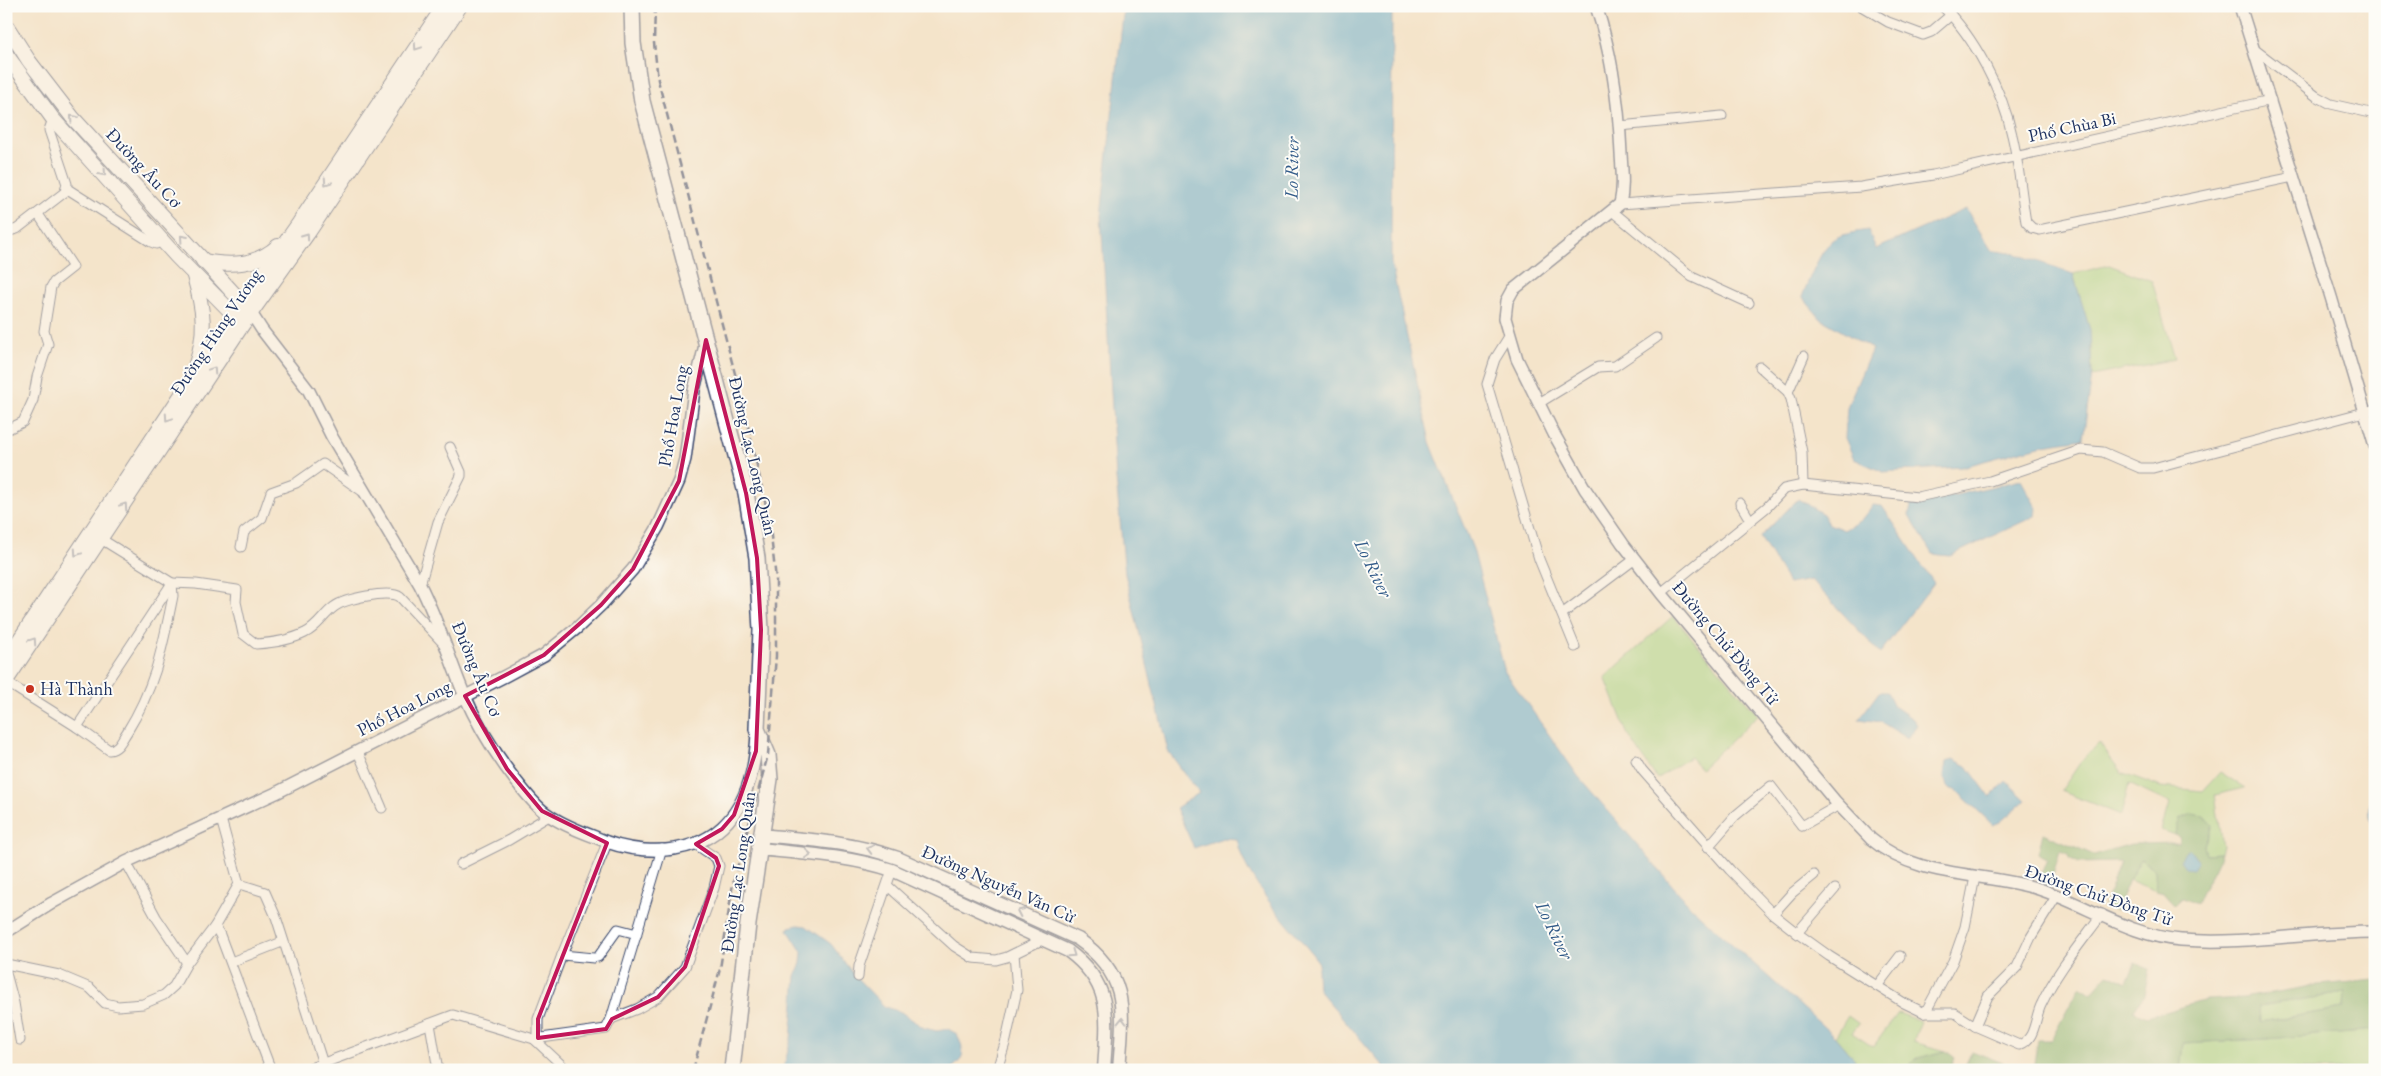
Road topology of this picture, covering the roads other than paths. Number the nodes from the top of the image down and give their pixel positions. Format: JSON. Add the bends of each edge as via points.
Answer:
{"nodes":[{"id":1,"x":444,"y":6,"type":"edge"},
{"id":2,"x":460,"y":6,"type":"edge"},
{"id":3,"x":632,"y":6,"type":"edge"},
{"id":4,"x":1596,"y":6,"type":"edge"},
{"id":5,"x":1861,"y":6,"type":"edge"},
{"id":6,"x":1942,"y":6,"type":"edge"},
{"id":7,"x":2240,"y":6,"type":"edge"},
{"id":8,"x":1951,"y":15,"type":"junction"},
{"id":9,"x":6,"y":25,"type":"edge"},
{"id":10,"x":2254,"y":49,"type":"junction"},
{"id":11,"x":6,"y":54,"type":"edge"},
{"id":12,"x":2270,"y":100,"type":"junction"},
{"id":13,"x":2375,"y":114,"type":"edge"},
{"id":14,"x":1722,"y":116,"type":"dead end"},
{"id":15,"x":53,"y":119,"type":"junction"},
{"id":16,"x":1620,"y":126,"type":"junction"},
{"id":17,"x":2016,"y":155,"type":"junction"},
{"id":18,"x":2294,"y":177,"type":"junction"},
{"id":19,"x":66,"y":188,"type":"junction"},
{"id":20,"x":1616,"y":207,"type":"junction"},
{"id":21,"x":38,"y":214,"type":"junction"},
{"id":22,"x":299,"y":223,"type":"junction"},
{"id":23,"x":6,"y":232,"type":"edge"},
{"id":24,"x":161,"y":238,"type":"junction"},
{"id":25,"x":203,"y":261,"type":"junction"},
{"id":26,"x":193,"y":273,"type":"junction"},
{"id":27,"x":1749,"y":303,"type":"dead end"},
{"id":28,"x":243,"y":314,"type":"junction"},
{"id":29,"x":1510,"y":335,"type":"junction"},
{"id":30,"x":1656,"y":338,"type":"dead end"},
{"id":31,"x":706,"y":340,"type":"junction"},
{"id":32,"x":1804,"y":356,"type":"dead end"},
{"id":33,"x":1760,"y":367,"type":"dead end"},
{"id":34,"x":188,"y":387,"type":"junction"},
{"id":35,"x":1788,"y":392,"type":"junction"},
{"id":36,"x":1539,"y":404,"type":"junction"},
{"id":37,"x":2368,"y":410,"type":"junction"},
{"id":38,"x":6,"y":430,"type":"edge"},
{"id":39,"x":2375,"y":446,"type":"edge"},
{"id":40,"x":450,"y":447,"type":"dead end"},
{"id":41,"x":1802,"y":485,"type":"junction"},
{"id":42,"x":366,"y":494,"type":"junction"},
{"id":43,"x":1740,"y":504,"type":"dead end"},
{"id":44,"x":1750,"y":520,"type":"junction"},
{"id":45,"x":101,"y":539,"type":"junction"},
{"id":46,"x":241,"y":547,"type":"dead end"},
{"id":47,"x":1635,"y":559,"type":"junction"},
{"id":48,"x":172,"y":583,"type":"junction"},
{"id":49,"x":420,"y":585,"type":"junction"},
{"id":50,"x":1662,"y":593,"type":"junction"},
{"id":51,"x":1562,"y":614,"type":"junction"},
{"id":52,"x":445,"y":645,"type":"junction"},
{"id":53,"x":1575,"y":647,"type":"dead end"},
{"id":54,"x":6,"y":660,"type":"edge"},
{"id":55,"x":6,"y":682,"type":"edge"},
{"id":56,"x":465,"y":696,"type":"junction"},
{"id":57,"x":77,"y":727,"type":"junction"},
{"id":58,"x":757,"y":728,"type":"junction"},
{"id":59,"x":358,"y":752,"type":"junction"},
{"id":60,"x":1636,"y":760,"type":"dead end"},
{"id":61,"x":1839,"y":805,"type":"junction"},
{"id":62,"x":382,"y":808,"type":"dead end"},
{"id":63,"x":549,"y":816,"type":"junction"},
{"id":64,"x":221,"y":819,"type":"junction"},
{"id":65,"x":760,"y":842,"type":"junction"},
{"id":66,"x":607,"y":843,"type":"junction"},
{"id":67,"x":695,"y":844,"type":"junction"},
{"id":68,"x":1708,"y":847,"type":"junction"},
{"id":69,"x":662,"y":850,"type":"junction"},
{"id":70,"x":126,"y":862,"type":"junction"},
{"id":71,"x":461,"y":864,"type":"dead end"},
{"id":72,"x":892,"y":870,"type":"junction"},
{"id":73,"x":1814,"y":875,"type":"dead end"},
{"id":74,"x":1975,"y":877,"type":"junction"},
{"id":75,"x":240,"y":884,"type":"junction"},
{"id":76,"x":888,"y":886,"type":"junction"},
{"id":77,"x":1835,"y":888,"type":"dead end"},
{"id":78,"x":968,"y":889,"type":"junction"},
{"id":79,"x":2056,"y":895,"type":"junction"},
{"id":80,"x":963,"y":901,"type":"junction"},
{"id":81,"x":1773,"y":914,"type":"junction"},
{"id":82,"x":2102,"y":914,"type":"junction"},
{"id":83,"x":215,"y":926,"type":"junction"},
{"id":84,"x":6,"y":932,"type":"edge"},
{"id":85,"x":2375,"y":932,"type":"edge"},
{"id":86,"x":637,"y":934,"type":"junction"},
{"id":87,"x":1797,"y":934,"type":"junction"},
{"id":88,"x":1044,"y":939,"type":"junction"},
{"id":89,"x":282,"y":942,"type":"junction"},
{"id":90,"x":1014,"y":954,"type":"junction"},
{"id":91,"x":562,"y":955,"type":"junction"},
{"id":92,"x":1900,"y":956,"type":"dead end"},
{"id":93,"x":231,"y":962,"type":"junction"},
{"id":94,"x":187,"y":963,"type":"junction"},
{"id":95,"x":6,"y":964,"type":"edge"},
{"id":96,"x":6,"y":973,"type":"edge"},
{"id":97,"x":858,"y":977,"type":"dead end"},
{"id":98,"x":1877,"y":986,"type":"junction"},
{"id":99,"x":1925,"y":1013,"type":"junction"},
{"id":100,"x":612,"y":1019,"type":"junction"},
{"id":101,"x":430,"y":1024,"type":"junction"},
{"id":102,"x":1975,"y":1026,"type":"junction"},
{"id":103,"x":536,"y":1039,"type":"junction"},
{"id":104,"x":20,"y":1040,"type":"dead end"},
{"id":105,"x":324,"y":1067,"type":"edge"},
{"id":106,"x":271,"y":1070,"type":"edge"},
{"id":107,"x":305,"y":1070,"type":"edge"},
{"id":108,"x":438,"y":1070,"type":"edge"},
{"id":109,"x":567,"y":1070,"type":"edge"},
{"id":110,"x":732,"y":1070,"type":"edge"},
{"id":111,"x":997,"y":1070,"type":"edge"},
{"id":112,"x":1104,"y":1070,"type":"edge"},
{"id":113,"x":1119,"y":1070,"type":"edge"}],
"edges":[{"from":1,"to":22,"type":"main road","name":"Đường Hùng Vương","one_way":true},
{"from":28,"to":2,"type":"main road","name":"Đường Hùng Vương","one_way":true,"via":[[361,156]]},
{"from":3,"to":31,"type":"highway","name":"Đường Lạc Long Quân","via":[[633,50],[642,101]]},
{"from":4,"to":16,"type":"street","via":[[1608,41]]},
{"from":5,"to":8,"type":"street","via":[[1888,22],[1923,35]]},
{"from":6,"to":8,"type":"street","name":"Phố Chùa Bi"},
{"from":7,"to":10,"type":"street"},
{"from":8,"to":17,"type":"street","name":"Phố Chùa Bi","via":[[1982,59],[1993,82],[2012,133]]},
{"from":25,"to":9,"type":"main road","name":"Đường Âu Cơ","one_way":true,"via":[[72,118]]},
{"from":10,"to":12,"type":"street"},
{"from":10,"to":13,"type":"street","via":[[2316,96],[2331,104]]},
{"from":11,"to":15,"type":"main road","name":"Đường Âu Cơ"},
{"from":12,"to":17,"type":"street","name":"Phố Chùa Bi"},
{"from":12,"to":18,"type":"street"},
{"from":14,"to":16,"type":"street"},
{"from":15,"to":19,"type":"street","via":[[50,130]]},
{"from":15,"to":24,"type":"main road","name":"Đường Âu Cơ","one_way":true},
{"from":16,"to":20,"type":"street","via":[[1623,187]]},
{"from":17,"to":18,"type":"street","via":[[2026,222],[2039,230]]},
{"from":17,"to":20,"type":"street","via":[[1933,175],[1861,187]]},
{"from":18,"to":37,"type":"street"},
{"from":19,"to":21,"type":"street"},
{"from":19,"to":24,"type":"street","via":[[150,242],[156,244]]},
{"from":20,"to":27,"type":"street","via":[[1692,277]]},
{"from":20,"to":29,"type":"street","name":"Đường Chử Đồng Tử","via":[[1513,290],[1505,310]]},
{"from":21,"to":23,"type":"street"},
{"from":21,"to":38,"type":"street","via":[[73,266],[51,287],[44,330],[48,344],[27,415],[19,426]]},
{"from":22,"to":25,"type":"main road","via":[[276,248],[256,260],[225,265]]},
{"from":22,"to":28,"type":"main road","name":"Đường Hùng Vương"},
{"from":24,"to":26,"type":"main road","name":"Đường Âu Cơ"},
{"from":25,"to":28,"type":"main road","name":"Đường Âu Cơ"},
{"from":26,"to":28,"type":"main road","name":"Đường Âu Cơ"},
{"from":26,"to":34,"type":"main road","via":[[203,307],[204,325]]},
{"from":28,"to":34,"type":"main road","name":"Đường Hùng Vương"},
{"from":28,"to":42,"type":"street","name":"Đường Âu Cơ","via":[[262,330],[309,391]]},
{"from":45,"to":28,"type":"main road","name":"Đường Hùng Vương","one_way":true},
{"from":29,"to":36,"type":"street","name":"Đường Chử Đồng Tử","via":[[1516,358]]},
{"from":29,"to":51,"type":"street","via":[[1495,359],[1487,384],[1539,559]]},
{"from":30,"to":36,"type":"street","via":[[1615,366],[1598,367]]},
{"from":31,"to":56,"type":"street","name":"Phố Hoa Long","via":[[679,481],[658,527],[633,569],[601,605],[544,654]]},
{"from":31,"to":58,"type":"highway","name":"Đường Lạc Long Quân","via":[[746,493],[757,558],[761,630]]},
{"from":32,"to":35,"type":"street"},
{"from":33,"to":35,"type":"street"},
{"from":34,"to":54,"type":"main road","name":"Đường Hùng Vương","one_way":true},
{"from":35,"to":41,"type":"street","via":[[1802,452]]},
{"from":36,"to":47,"type":"street","name":"Đường Chử Đồng Tử","via":[[1585,489]]},
{"from":37,"to":39,"type":"street"},
{"from":37,"to":41,"type":"street","via":[[2153,468],[2133,466],[2103,452],[2081,450],[1990,482],[1918,496]]},
{"from":40,"to":49,"type":"street","via":[[462,472],[438,522]]},
{"from":41,"to":44,"type":"street","via":[[1784,489]]},
{"from":42,"to":46,"type":"street","via":[[323,464],[296,482],[271,492],[262,518],[244,532]]},
{"from":42,"to":49,"type":"street","name":"Đường Âu Cơ"},
{"from":43,"to":44,"type":"street"},
{"from":44,"to":50,"type":"street"},
{"from":45,"to":48,"type":"street"},
{"from":55,"to":45,"type":"main road","name":"Đường Hùng Vương","one_way":true},
{"from":47,"to":50,"type":"street","name":"Đường Chử Đồng Tử"},
{"from":47,"to":51,"type":"street"},
{"from":48,"to":52,"type":"street","via":[[237,590],[236,602],[243,634],[256,644],[304,634],[340,603],[392,593],[400,597]]},
{"from":48,"to":57,"type":"street"},
{"from":48,"to":57,"type":"street","via":[[173,596],[153,682],[117,747],[109,750]]},
{"from":49,"to":52,"type":"street","name":"Đường Âu Cơ"},
{"from":50,"to":61,"type":"street","name":"Đường Chử Đồng Tử"},
{"from":51,"to":53,"type":"street"},
{"from":52,"to":56,"type":"street","name":"Đường Âu Cơ"},
{"from":55,"to":57,"type":"street"},
{"from":56,"to":59,"type":"street","name":"Phố Hoa Long"},
{"from":56,"to":63,"type":"street","name":"Đường Âu Cơ","via":[[507,769]]},
{"from":58,"to":65,"type":"highway","name":"Đường Lạc Long Quân","via":[[768,755],[770,779]]},
{"from":58,"to":67,"type":"street","name":"Đường Âu Cơ","via":[[752,772],[734,815],[722,829]]},
{"from":59,"to":62,"type":"street"},
{"from":59,"to":64,"type":"street","name":"Phố Hoa Long"},
{"from":60,"to":68,"type":"street"},
{"from":61,"to":68,"type":"street","via":[[1802,826],[1771,786],[1735,816]]},
{"from":61,"to":74,"type":"street","name":"Đường Chử Đồng Tử","via":[[1889,854],[1929,869]]},
{"from":63,"to":66,"type":"street","name":"Đường Âu Cơ"},
{"from":63,"to":71,"type":"street"},
{"from":64,"to":70,"type":"street","name":"Phố Hoa Long"},
{"from":64,"to":75,"type":"street"},
{"from":65,"to":72,"type":"main road","name":"Đường Nguyễn Văn Cừ","one_way":true,"via":[[863,861]]},
{"from":78,"to":65,"type":"main road","name":"Đường Nguyễn Văn Cừ","one_way":true,"via":[[873,849],[854,845]]},
{"from":65,"to":110,"type":"highway","name":"Đường Lạc Long Quân"},
{"from":66,"to":69,"type":"street","name":"Đường Âu Cơ"},
{"from":66,"to":91,"type":"street"},
{"from":67,"to":69,"type":"street","name":"Đường Âu Cơ"},
{"from":67,"to":100,"type":"street","via":[[716,858],[719,866],[685,967],[658,997]]},
{"from":68,"to":81,"type":"street"},
{"from":69,"to":86,"type":"street"},
{"from":70,"to":84,"type":"street","name":"Phố Hoa Long"},
{"from":70,"to":94,"type":"street","via":[[156,917]]},
{"from":72,"to":76,"type":"street"},
{"from":72,"to":80,"type":"main road","name":"Đường Nguyễn Văn Cừ"},
{"from":73,"to":81,"type":"street"},
{"from":74,"to":79,"type":"street","name":"Đường Chử Đồng Tử","via":[[2029,886]]},
{"from":74,"to":99,"type":"street","via":[[1965,927],[1953,961]]},
{"from":75,"to":83,"type":"street"},
{"from":75,"to":89,"type":"street","via":[[265,892]]},
{"from":76,"to":90,"type":"street","via":[[954,946],[973,958],[996,960]]},
{"from":76,"to":97,"type":"street"},
{"from":77,"to":87,"type":"street"},
{"from":78,"to":80,"type":"main road"},
{"from":113,"to":78,"type":"main road","name":"Đường Nguyễn Văn Cừ","one_way":true,"via":[[1122,1002],[1118,986],[1102,959],[1078,939]]},
{"from":79,"to":82,"type":"street","name":"Đường Chử Đồng Tử"},
{"from":79,"to":102,"type":"street","via":[[2014,971],[1988,996]]},
{"from":80,"to":88,"type":"main road","name":"Đường Nguyễn Văn Cừ"},
{"from":81,"to":87,"type":"street"},
{"from":82,"to":85,"type":"street","name":"Đường Chử Đồng Tử","via":[[2154,935],[2182,940]]},
{"from":82,"to":102,"type":"street","via":[[2041,1004],[2027,1042],[2019,1045]]},
{"from":83,"to":93,"type":"street"},
{"from":83,"to":94,"type":"street"},
{"from":86,"to":91,"type":"street","via":[[618,929],[594,958]]},
{"from":86,"to":100,"type":"street"},
{"from":87,"to":98,"type":"street"},
{"from":88,"to":90,"type":"street"},
{"from":88,"to":112,"type":"main road","name":"Đường Nguyễn Văn Cừ","one_way":true,"via":[[1076,957],[1088,968],[1102,992],[1106,1007]]},
{"from":89,"to":93,"type":"street"},
{"from":89,"to":105,"type":"street"},
{"from":90,"to":111,"type":"street","via":[[1017,990]]},
{"from":91,"to":103,"type":"street","via":[[537,1023]]},
{"from":92,"to":98,"type":"street"},
{"from":93,"to":106,"type":"street"},
{"from":94,"to":95,"type":"street","via":[[164,996],[132,1007],[105,1003],[90,988],[59,975]]},
{"from":96,"to":104,"type":"street"},
{"from":98,"to":99,"type":"street"},
{"from":99,"to":102,"type":"street","via":[[1955,1013]]},
{"from":100,"to":103,"type":"street","via":[[606,1029]]},
{"from":101,"to":103,"type":"street","via":[[448,1016],[458,1016]]},
{"from":101,"to":105,"type":"street"},
{"from":101,"to":108,"type":"street"},
{"from":103,"to":109,"type":"street"},
{"from":105,"to":107,"type":"street"}]}
